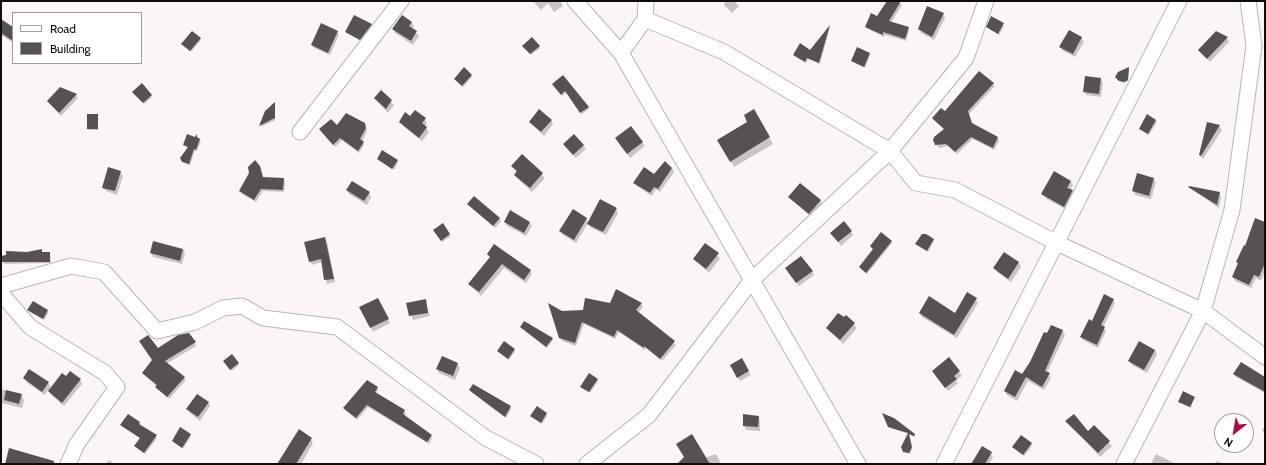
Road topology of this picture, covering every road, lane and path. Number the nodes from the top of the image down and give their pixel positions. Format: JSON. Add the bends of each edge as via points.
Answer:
{"nodes":[{"id":1,"x":401,"y":1,"type":"edge"},
{"id":2,"x":575,"y":1,"type":"edge"},
{"id":3,"x":646,"y":1,"type":"edge"},
{"id":4,"x":986,"y":1,"type":"edge"},
{"id":5,"x":1179,"y":1,"type":"edge"},
{"id":6,"x":1248,"y":1,"type":"edge"},
{"id":7,"x":645,"y":19,"type":"junction"},
{"id":8,"x":621,"y":53,"type":"junction"},
{"id":9,"x":300,"y":132,"type":"dead end"},
{"id":10,"x":890,"y":151,"type":"junction"},
{"id":11,"x":1057,"y":243,"type":"junction"},
{"id":12,"x":752,"y":280,"type":"junction"},
{"id":13,"x":1,"y":286,"type":"edge"},
{"id":14,"x":1,"y":293,"type":"edge"},
{"id":15,"x":1203,"y":311,"type":"junction"},
{"id":16,"x":1265,"y":357,"type":"edge"},
{"id":17,"x":68,"y":464,"type":"edge"},
{"id":18,"x":536,"y":464,"type":"edge"},
{"id":19,"x":586,"y":464,"type":"edge"},
{"id":20,"x":858,"y":464,"type":"edge"},
{"id":21,"x":944,"y":464,"type":"edge"},
{"id":22,"x":1124,"y":464,"type":"edge"}],
"edges":[{"from":1,"to":9,"type":"street"},
{"from":2,"to":8,"type":"street"},
{"from":3,"to":7,"type":"street"},
{"from":4,"to":10,"type":"street","via":[[966,58]]},
{"from":5,"to":11,"type":"street"},
{"from":6,"to":15,"type":"street","via":[[1254,46],[1232,210]]},
{"from":7,"to":8,"type":"street"},
{"from":7,"to":10,"type":"street","via":[[724,52]]},
{"from":8,"to":12,"type":"street"},
{"from":10,"to":11,"type":"street","via":[[916,183],[955,190]]},
{"from":10,"to":12,"type":"street"},
{"from":11,"to":15,"type":"street"},
{"from":11,"to":21,"type":"street"},
{"from":12,"to":19,"type":"street","via":[[649,415]]},
{"from":12,"to":20,"type":"street"},
{"from":13,"to":18,"type":"street","via":[[71,266],[104,272],[157,331],[195,322],[223,308],[242,306],[263,318],[337,327],[486,438]]},
{"from":14,"to":17,"type":"street","via":[[30,327],[105,373],[118,388],[77,444]]},
{"from":15,"to":16,"type":"street"},
{"from":15,"to":22,"type":"street"}]}
